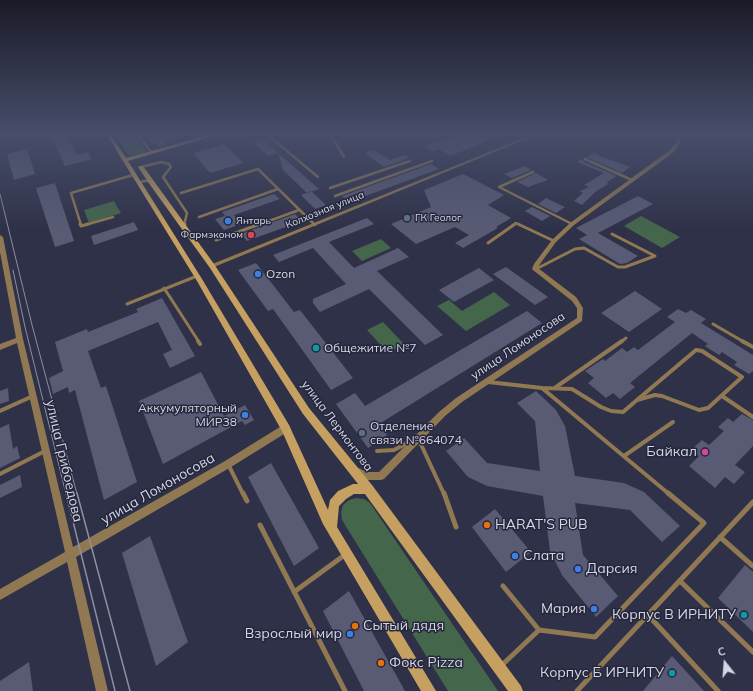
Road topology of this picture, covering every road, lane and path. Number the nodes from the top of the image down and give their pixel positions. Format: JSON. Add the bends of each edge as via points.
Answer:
{"nodes":[{"id":1,"x":129,"y":167,"type":"edge"},
{"id":2,"x":141,"y":167,"type":"joint"},
{"id":3,"x":171,"y":167,"type":"edge"},
{"id":4,"x":306,"y":167,"type":"edge"},
{"id":5,"x":391,"y":167,"type":"edge"},
{"id":6,"x":415,"y":167,"type":"edge"},
{"id":7,"x":451,"y":167,"type":"edge"},
{"id":8,"x":603,"y":167,"type":"edge"},
{"id":9,"x":649,"y":167,"type":"edge"},
{"id":10,"x":132,"y":172,"type":"junction"},
{"id":11,"x":533,"y":172,"type":"dead end"},
{"id":12,"x":318,"y":177,"type":"dead end"},
{"id":13,"x":632,"y":180,"type":"junction"},
{"id":14,"x":150,"y":181,"type":"junction"},
{"id":15,"x":139,"y":184,"type":"junction"},
{"id":16,"x":330,"y":188,"type":"dead end"},
{"id":17,"x":278,"y":189,"type":"junction"},
{"id":18,"x":181,"y":193,"type":"dead end"},
{"id":19,"x":335,"y":196,"type":"dead end"},
{"id":20,"x":299,"y":210,"type":"junction"},
{"id":21,"x":113,"y":217,"type":"dead end"},
{"id":22,"x":199,"y":217,"type":"dead end"},
{"id":23,"x":572,"y":224,"type":"junction"},
{"id":24,"x":315,"y":225,"type":"junction"},
{"id":25,"x":184,"y":228,"type":"junction"},
{"id":26,"x":612,"y":234,"type":"dead end"},
{"id":27,"x":0,"y":237,"type":"edge"},
{"id":28,"x":216,"y":240,"type":"dead end"},
{"id":29,"x":554,"y":241,"type":"junction"},
{"id":30,"x":488,"y":243,"type":"dead end"},
{"id":31,"x":212,"y":266,"type":"junction"},
{"id":32,"x":534,"y":269,"type":"junction"},
{"id":33,"x":197,"y":276,"type":"junction"},
{"id":34,"x":164,"y":288,"type":"junction"},
{"id":35,"x":127,"y":304,"type":"dead end"},
{"id":36,"x":713,"y":324,"type":"dead end"},
{"id":37,"x":626,"y":338,"type":"dead end"},
{"id":38,"x":20,"y":339,"type":"junction"},
{"id":39,"x":200,"y":344,"type":"dead end"},
{"id":40,"x":0,"y":347,"type":"edge"},
{"id":41,"x":753,"y":347,"type":"edge"},
{"id":42,"x":485,"y":381,"type":"junction"},
{"id":43,"x":556,"y":387,"type":"junction"},
{"id":44,"x":542,"y":388,"type":"junction"},
{"id":45,"x":34,"y":396,"type":"junction"},
{"id":46,"x":722,"y":396,"type":"junction"},
{"id":47,"x":637,"y":400,"type":"junction"},
{"id":48,"x":0,"y":411,"type":"edge"},
{"id":49,"x":753,"y":417,"type":"edge"},
{"id":50,"x":673,"y":422,"type":"dead end"},
{"id":51,"x":286,"y":428,"type":"junction"},
{"id":52,"x":418,"y":438,"type":"junction"},
{"id":53,"x":47,"y":450,"type":"junction"},
{"id":54,"x":376,"y":452,"type":"dead end"},
{"id":55,"x":624,"y":456,"type":"junction"},
{"id":56,"x":228,"y":464,"type":"junction"},
{"id":57,"x":352,"y":469,"type":"junction"},
{"id":58,"x":0,"y":474,"type":"edge"},
{"id":59,"x":368,"y":489,"type":"junction"},
{"id":60,"x":247,"y":501,"type":"dead end"},
{"id":61,"x":753,"y":503,"type":"edge"},
{"id":62,"x":260,"y":525,"type":"dead end"},
{"id":63,"x":456,"y":527,"type":"dead end"},
{"id":64,"x":332,"y":528,"type":"junction"},
{"id":65,"x":720,"y":537,"type":"junction"},
{"id":66,"x":347,"y":553,"type":"junction"},
{"id":67,"x":71,"y":555,"type":"junction"},
{"id":68,"x":753,"y":566,"type":"edge"},
{"id":69,"x":680,"y":581,"type":"junction"},
{"id":70,"x":503,"y":586,"type":"dead end"},
{"id":71,"x":294,"y":592,"type":"junction"},
{"id":72,"x":0,"y":596,"type":"edge"},
{"id":73,"x":648,"y":615,"type":"junction"},
{"id":74,"x":539,"y":630,"type":"junction"},
{"id":75,"x":753,"y":652,"type":"edge"},
{"id":76,"x":499,"y":668,"type":"junction"},
{"id":77,"x":102,"y":691,"type":"edge"},
{"id":78,"x":345,"y":691,"type":"edge"},
{"id":79,"x":429,"y":691,"type":"edge"},
{"id":80,"x":516,"y":691,"type":"edge"},
{"id":81,"x":577,"y":691,"type":"edge"},
{"id":82,"x":718,"y":691,"type":"edge"}],
"edges":[{"from":1,"to":10,"type":"main road"},
{"from":2,"to":10,"type":"main road"},
{"from":2,"to":14,"type":"main road","name":"улица Лермонтова"},
{"from":3,"to":25,"type":"lane","via":[[163,177],[187,213]]},
{"from":4,"to":12,"type":"lane"},
{"from":5,"to":16,"type":"lane"},
{"from":6,"to":19,"type":"lane"},
{"from":7,"to":24,"type":"street","name":"Колхозная улица"},
{"from":8,"to":13,"type":"lane"},
{"from":9,"to":13,"type":"street"},
{"from":10,"to":15,"type":"main road"},
{"from":10,"to":21,"type":"lane","via":[[71,192],[81,226]]},
{"from":11,"to":23,"type":"lane","via":[[499,187]]},
{"from":13,"to":23,"type":"street"},
{"from":14,"to":15,"type":"lane"},
{"from":14,"to":25,"type":"main road","name":"улица Лермонтова"},
{"from":15,"to":33,"type":"main road"},
{"from":17,"to":18,"type":"lane","via":[[258,169]]},
{"from":17,"to":20,"type":"lane"},
{"from":17,"to":22,"type":"lane"},
{"from":20,"to":24,"type":"lane"},
{"from":20,"to":28,"type":"lane"},
{"from":23,"to":29,"type":"street"},
{"from":24,"to":31,"type":"street","name":"Колхозная улица"},
{"from":25,"to":31,"type":"main road","name":"улица Лермонтова"},
{"from":26,"to":32,"type":"lane","via":[[655,256],[618,267],[584,248],[575,249]]},
{"from":27,"to":38,"type":"street","name":"улица Грибоедова"},
{"from":29,"to":30,"type":"lane","via":[[516,223]]},
{"from":29,"to":32,"type":"street"},
{"from":31,"to":57,"type":"main road","name":"улица Лермонтова","via":[[306,411]]},
{"from":32,"to":42,"type":"street","name":"улица Ломоносова","via":[[574,299],[580,308],[580,319]]},
{"from":33,"to":34,"type":"lane"},
{"from":33,"to":51,"type":"main road"},
{"from":34,"to":35,"type":"lane"},
{"from":34,"to":39,"type":"lane"},
{"from":36,"to":41,"type":"lane"},
{"from":37,"to":43,"type":"lane"},
{"from":38,"to":40,"type":"street"},
{"from":38,"to":45,"type":"street","name":"улица Грибоедова"},
{"from":42,"to":44,"type":"lane"},
{"from":42,"to":52,"type":"street","name":"улица Ломоносова","via":[[459,400]]},
{"from":43,"to":44,"type":"lane"},
{"from":43,"to":47,"type":"lane","via":[[572,389],[601,408],[611,411],[623,412]]},
{"from":44,"to":55,"type":"lane"},
{"from":45,"to":48,"type":"lane"},
{"from":45,"to":53,"type":"street","name":"улица Грибоедова"},
{"from":46,"to":47,"type":"lane","via":[[708,408],[700,410],[662,396],[655,395]]},
{"from":46,"to":47,"type":"lane","via":[[742,377],[702,351],[696,350]]},
{"from":46,"to":49,"type":"lane"},
{"from":50,"to":55,"type":"lane"},
{"from":51,"to":56,"type":"street","name":"улица Ломоносова"},
{"from":51,"to":64,"type":"main road"},
{"from":52,"to":54,"type":"lane","via":[[394,450]]},
{"from":52,"to":57,"type":"street","name":"улица Ломоносова","via":[[381,476],[366,476]]},
{"from":52,"to":63,"type":"lane"},
{"from":53,"to":58,"type":"lane"},
{"from":53,"to":67,"type":"street","name":"улица Грибоедова"},
{"from":55,"to":74,"type":"lane","via":[[704,523],[595,637]]},
{"from":56,"to":60,"type":"lane"},
{"from":56,"to":67,"type":"street","name":"улица Ломоносова"},
{"from":57,"to":59,"type":"main road","name":"улица Лермонтова"},
{"from":59,"to":64,"type":"main road","via":[[353,489],[342,495],[334,504]]},
{"from":59,"to":76,"type":"main road","name":"улица Лермонтова"},
{"from":61,"to":65,"type":"lane"},
{"from":62,"to":71,"type":"lane"},
{"from":64,"to":66,"type":"main road"},
{"from":65,"to":68,"type":"lane"},
{"from":65,"to":69,"type":"lane"},
{"from":66,"to":71,"type":"lane"},
{"from":66,"to":79,"type":"main road"},
{"from":67,"to":72,"type":"street","name":"улица Ломоносова"},
{"from":67,"to":77,"type":"street","name":"улица Грибоедова"},
{"from":69,"to":73,"type":"lane"},
{"from":69,"to":75,"type":"lane"},
{"from":70,"to":74,"type":"lane"},
{"from":71,"to":78,"type":"lane"},
{"from":73,"to":81,"type":"lane"},
{"from":73,"to":82,"type":"lane"},
{"from":74,"to":76,"type":"lane"},
{"from":76,"to":80,"type":"main road","name":"улица Лермонтова"}]}
